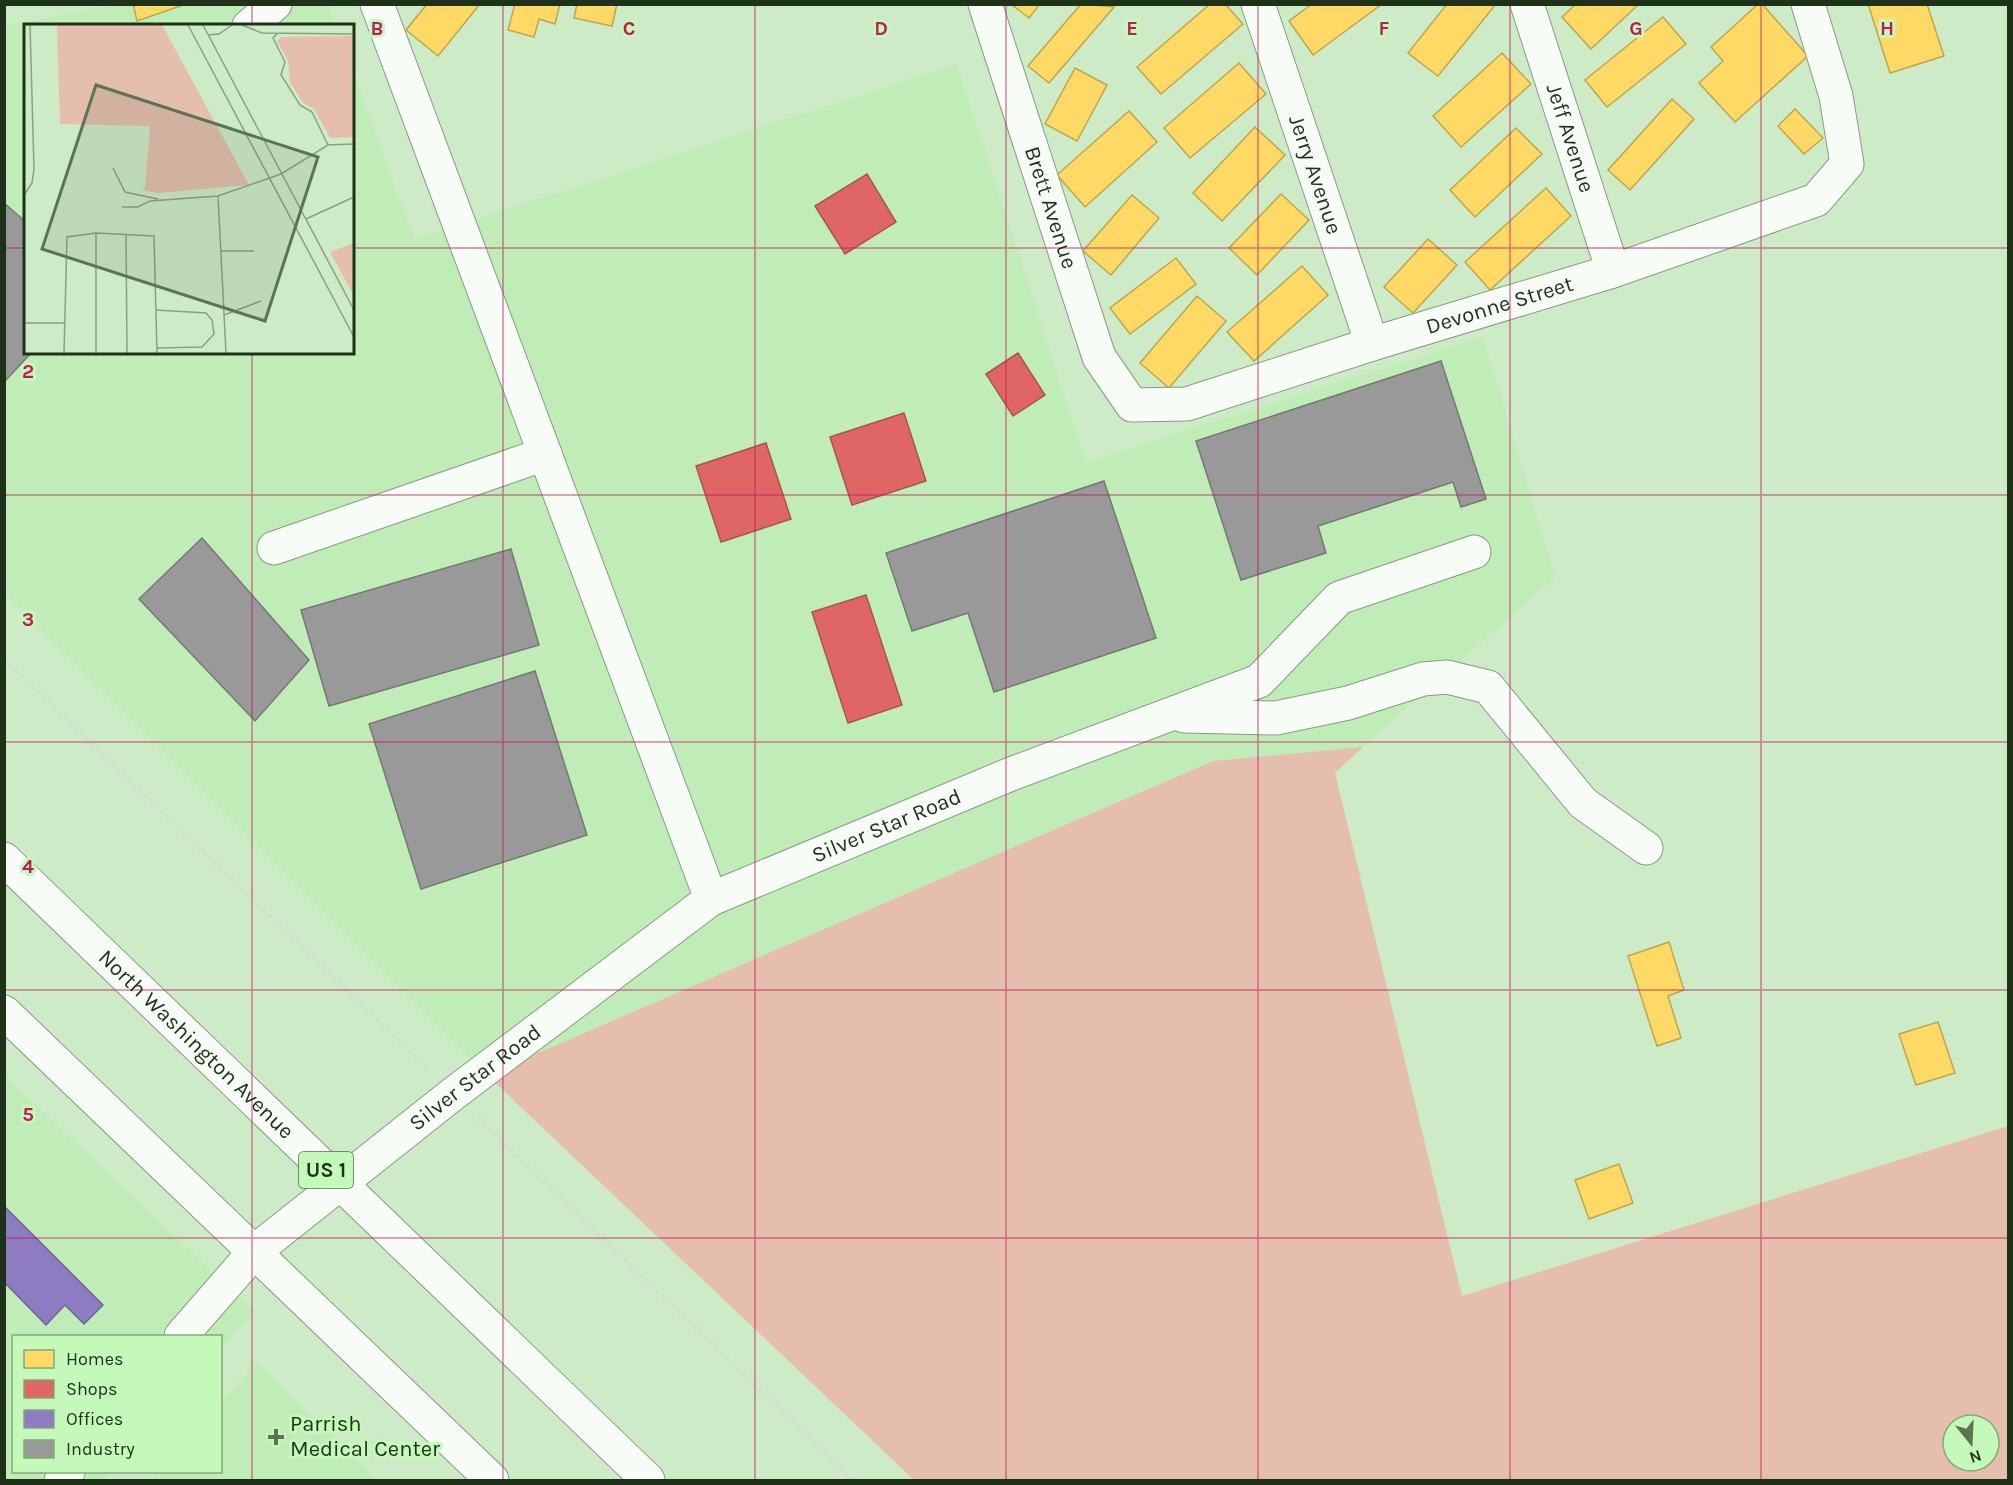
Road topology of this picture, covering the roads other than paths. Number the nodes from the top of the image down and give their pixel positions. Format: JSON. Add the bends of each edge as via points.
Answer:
{"nodes":[{"id":1,"x":275,"y":4,"type":"edge"},
{"id":2,"x":377,"y":4,"type":"edge"},
{"id":3,"x":985,"y":4,"type":"edge"},
{"id":4,"x":1258,"y":4,"type":"edge"},
{"id":5,"x":1527,"y":4,"type":"edge"},
{"id":6,"x":1808,"y":4,"type":"edge"},
{"id":7,"x":251,"y":24,"type":"edge"},
{"id":8,"x":1613,"y":271,"type":"junction"},
{"id":9,"x":1372,"y":344,"type":"junction"},
{"id":10,"x":1132,"y":405,"type":"joint"},
{"id":11,"x":545,"y":454,"type":"junction"},
{"id":12,"x":274,"y":548,"type":"dead end"},
{"id":13,"x":1474,"y":552,"type":"dead end"},
{"id":14,"x":1167,"y":716,"type":"junction"},
{"id":15,"x":1646,"y":848,"type":"dead end"},
{"id":16,"x":4,"y":859,"type":"edge"},
{"id":17,"x":711,"y":899,"type":"junction"},
{"id":18,"x":4,"y":1012,"type":"edge"},
{"id":19,"x":339,"y":1183,"type":"junction"},
{"id":20,"x":255,"y":1251,"type":"junction"},
{"id":21,"x":182,"y":1335,"type":"edge"},
{"id":22,"x":492,"y":1480,"type":"edge"},
{"id":23,"x":648,"y":1480,"type":"edge"}],
"edges":[{"from":1,"to":7,"type":"street"},
{"from":2,"to":11,"type":"street"},
{"from":3,"to":10,"type":"street","name":"Brett Avenue","via":[[1099,357]]},
{"from":4,"to":9,"type":"street","name":"Jerry Avenue"},
{"from":5,"to":8,"type":"street","name":"Jeff Avenue"},
{"from":6,"to":8,"type":"street","name":"Devonne Street","via":[[1836,96],[1847,164],[1816,200]]},
{"from":8,"to":9,"type":"street","name":"Devonne Street"},
{"from":9,"to":10,"type":"street","name":"Devonne Street","via":[[1187,404]]},
{"from":11,"to":12,"type":"street"},
{"from":11,"to":17,"type":"street"},
{"from":13,"to":14,"type":"street","name":"Silver Star Road","via":[[1340,598],[1259,681]]},
{"from":14,"to":15,"type":"street","via":[[1276,718],[1348,703],[1423,679],[1447,677],[1488,687],[1583,802]]},
{"from":14,"to":17,"type":"street","name":"Silver Star Road","via":[[1011,774]]},
{"from":16,"to":19,"type":"street","name":"North Washington Avenue","number":"US 1"},
{"from":17,"to":19,"type":"street","name":"Silver Star Road"},
{"from":18,"to":20,"type":"street"},
{"from":19,"to":20,"type":"street","name":"Silver Star Road"},
{"from":19,"to":23,"type":"street","name":"North Washington Avenue","number":"US 1"},
{"from":20,"to":21,"type":"street","name":"Silver Star Road"},
{"from":20,"to":22,"type":"street"}]}
